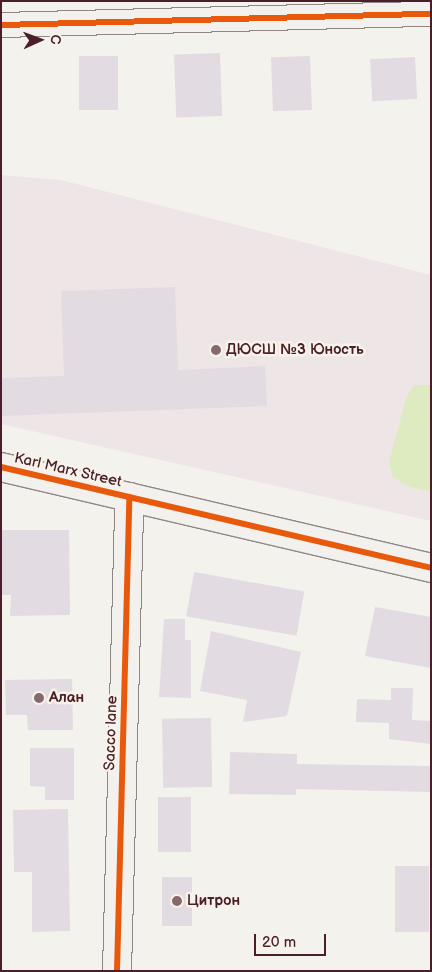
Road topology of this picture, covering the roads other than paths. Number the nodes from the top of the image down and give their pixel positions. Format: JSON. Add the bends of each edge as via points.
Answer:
{"nodes":[{"id":1,"x":431,"y":14,"type":"edge"},
{"id":2,"x":1,"y":25,"type":"edge"},
{"id":3,"x":1,"y":467,"type":"edge"},
{"id":4,"x":129,"y":497,"type":"junction"},
{"id":5,"x":431,"y":568,"type":"edge"},
{"id":6,"x":117,"y":971,"type":"edge"}],
"edges":[{"from":1,"to":2,"type":"street"},
{"from":3,"to":4,"type":"street","name":"Karl Marx Street"},
{"from":4,"to":5,"type":"street","name":"Karl Marx Street"},
{"from":4,"to":6,"type":"street","name":"Sacco lane"}]}
